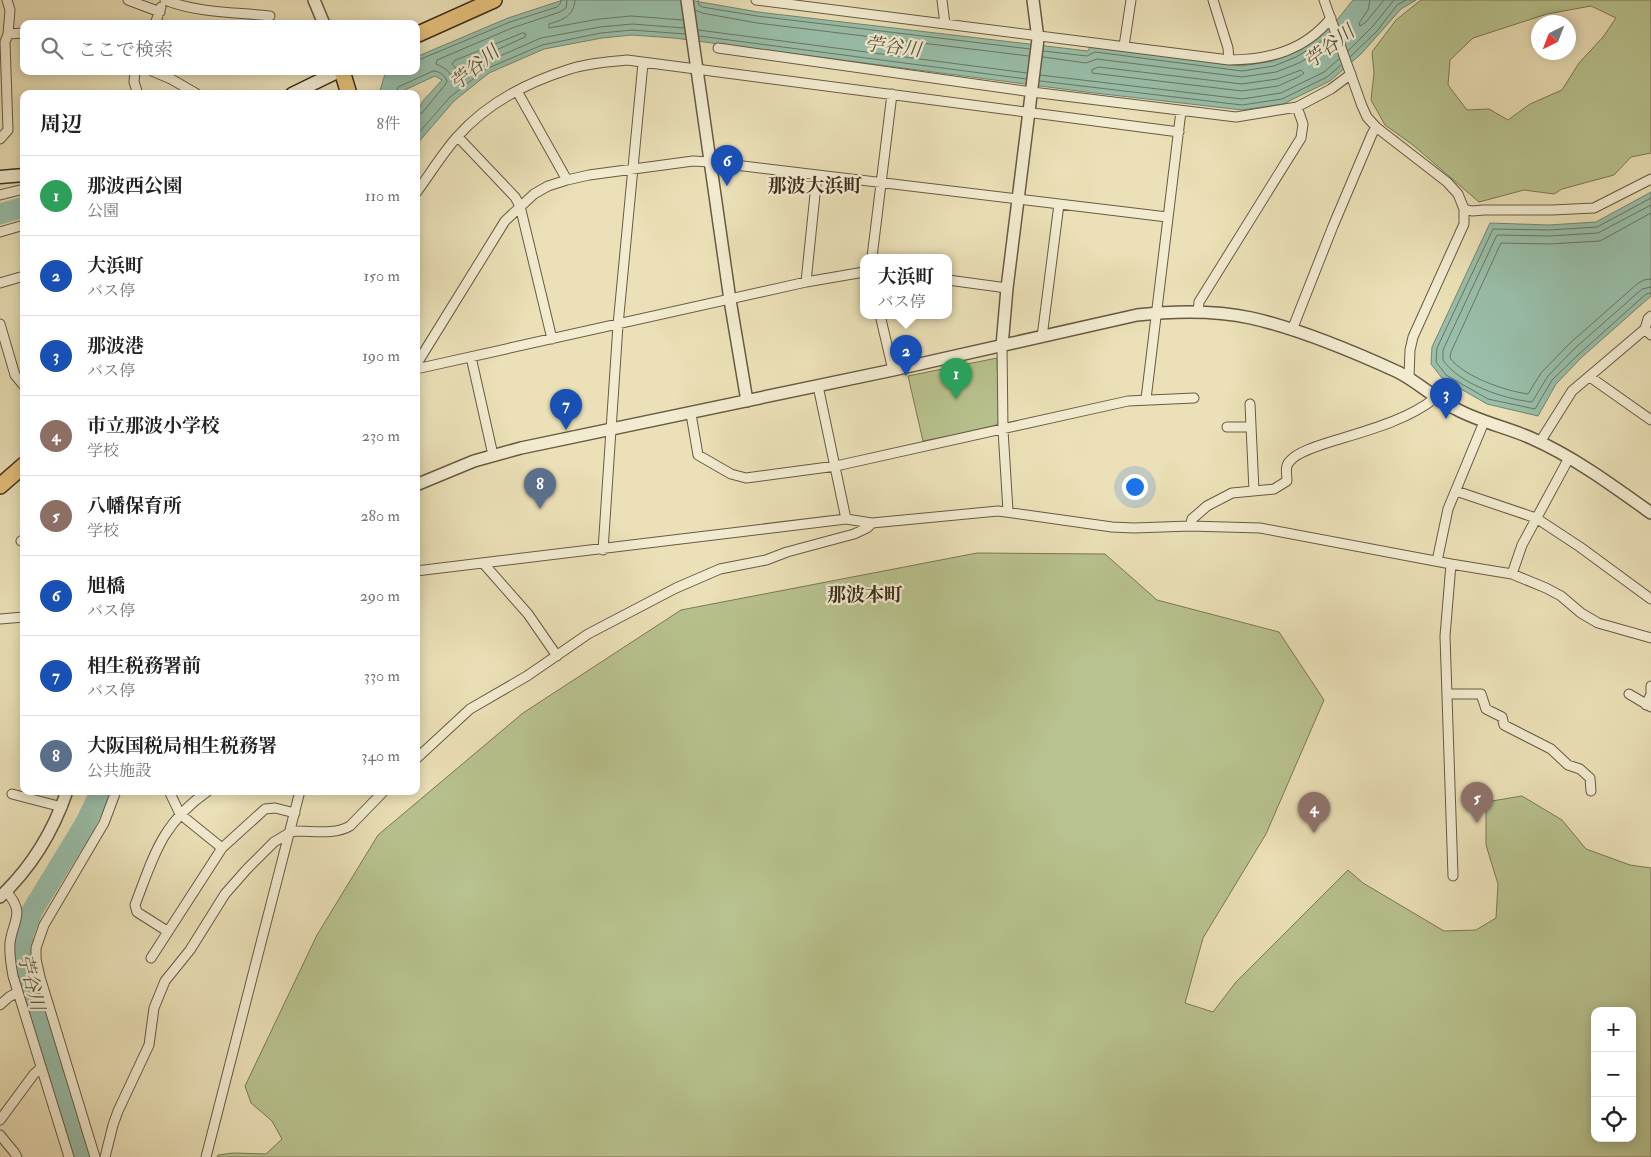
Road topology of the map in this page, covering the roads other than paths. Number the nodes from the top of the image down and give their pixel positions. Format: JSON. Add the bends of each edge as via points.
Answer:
{"nodes":[{"id":1,"x":6,"y":0,"type":"edge"},
{"id":2,"x":128,"y":0,"type":"edge"},
{"id":3,"x":165,"y":0,"type":"edge"},
{"id":4,"x":314,"y":0,"type":"edge"},
{"id":5,"x":494,"y":0,"type":"edge"},
{"id":6,"x":687,"y":0,"type":"edge"},
{"id":7,"x":756,"y":0,"type":"edge"},
{"id":8,"x":942,"y":0,"type":"edge"},
{"id":9,"x":1033,"y":0,"type":"edge"},
{"id":10,"x":1131,"y":0,"type":"edge"},
{"id":11,"x":1213,"y":0,"type":"edge"},
{"id":12,"x":1324,"y":0,"type":"edge"},
{"id":13,"x":0,"y":1,"type":"edge"},
{"id":14,"x":160,"y":12,"type":"junction"},
{"id":15,"x":270,"y":16,"type":"dead end"},
{"id":16,"x":157,"y":20,"type":"edge"},
{"id":17,"x":322,"y":20,"type":"edge"},
{"id":18,"x":1332,"y":21,"type":"junction"},
{"id":19,"x":945,"y":24,"type":"junction"},
{"id":20,"x":20,"y":33,"type":"edge"},
{"id":21,"x":420,"y":33,"type":"edge"},
{"id":22,"x":8,"y":34,"type":"junction"},
{"id":23,"x":1038,"y":37,"type":"junction"},
{"id":24,"x":1124,"y":46,"type":"junction"},
{"id":25,"x":718,"y":48,"type":"dead end"},
{"id":26,"x":1229,"y":60,"type":"junction"},
{"id":27,"x":643,"y":62,"type":"junction"},
{"id":28,"x":697,"y":70,"type":"junction"},
{"id":29,"x":1350,"y":71,"type":"junction"},
{"id":30,"x":134,"y":75,"type":"edge"},
{"id":31,"x":162,"y":75,"type":"edge"},
{"id":32,"x":331,"y":75,"type":"edge"},
{"id":33,"x":343,"y":75,"type":"edge"},
{"id":34,"x":137,"y":90,"type":"edge"},
{"id":35,"x":190,"y":90,"type":"edge"},
{"id":36,"x":300,"y":90,"type":"edge"},
{"id":37,"x":348,"y":90,"type":"edge"},
{"id":38,"x":1032,"y":90,"type":"junction"},
{"id":39,"x":517,"y":91,"type":"junction"},
{"id":40,"x":892,"y":94,"type":"junction"},
{"id":41,"x":1296,"y":108,"type":"junction"},
{"id":42,"x":1181,"y":111,"type":"junction"},
{"id":43,"x":1029,"y":112,"type":"junction"},
{"id":44,"x":1376,"y":128,"type":"junction"},
{"id":45,"x":1179,"y":132,"type":"junction"},
{"id":46,"x":458,"y":137,"type":"junction"},
{"id":47,"x":0,"y":139,"type":"edge"},
{"id":48,"x":710,"y":162,"type":"junction"},
{"id":49,"x":632,"y":169,"type":"junction"},
{"id":50,"x":20,"y":175,"type":"edge"},
{"id":51,"x":817,"y":175,"type":"junction"},
{"id":52,"x":0,"y":177,"type":"edge"},
{"id":53,"x":1651,"y":179,"type":"edge"},
{"id":54,"x":567,"y":180,"type":"junction"},
{"id":55,"x":881,"y":182,"type":"junction"},
{"id":56,"x":420,"y":188,"type":"edge"},
{"id":57,"x":20,"y":190,"type":"edge"},
{"id":58,"x":0,"y":196,"type":"edge"},
{"id":59,"x":1018,"y":200,"type":"junction"},
{"id":60,"x":1059,"y":204,"type":"junction"},
{"id":61,"x":520,"y":206,"type":"junction"},
{"id":62,"x":1464,"y":209,"type":"junction"},
{"id":63,"x":1167,"y":217,"type":"junction"},
{"id":64,"x":20,"y":228,"type":"edge"},
{"id":65,"x":0,"y":232,"type":"edge"},
{"id":66,"x":872,"y":254,"type":"edge"},
{"id":67,"x":860,"y":273,"type":"edge"},
{"id":68,"x":20,"y":277,"type":"edge"},
{"id":69,"x":952,"y":281,"type":"edge"},
{"id":70,"x":0,"y":282,"type":"edge"},
{"id":71,"x":806,"y":282,"type":"junction"},
{"id":72,"x":1007,"y":288,"type":"junction"},
{"id":73,"x":730,"y":300,"type":"junction"},
{"id":74,"x":1198,"y":312,"type":"junction"},
{"id":75,"x":1156,"y":313,"type":"junction"},
{"id":76,"x":1651,"y":316,"type":"edge"},
{"id":77,"x":881,"y":319,"type":"edge"},
{"id":78,"x":0,"y":324,"type":"edge"},
{"id":79,"x":618,"y":325,"type":"junction"},
{"id":80,"x":1292,"y":330,"type":"junction"},
{"id":81,"x":1648,"y":332,"type":"edge"},
{"id":82,"x":2,"y":334,"type":"edge"},
{"id":83,"x":1042,"y":337,"type":"junction"},
{"id":84,"x":552,"y":339,"type":"junction"},
{"id":85,"x":1002,"y":346,"type":"junction"},
{"id":86,"x":472,"y":357,"type":"junction"},
{"id":87,"x":420,"y":358,"type":"edge"},
{"id":88,"x":420,"y":368,"type":"edge"},
{"id":89,"x":893,"y":370,"type":"junction"},
{"id":90,"x":1409,"y":377,"type":"junction"},
{"id":91,"x":1590,"y":377,"type":"junction"},
{"id":92,"x":20,"y":381,"type":"edge"},
{"id":93,"x":818,"y":386,"type":"junction"},
{"id":94,"x":1194,"y":398,"type":"dead end"},
{"id":95,"x":1435,"y":398,"type":"junction"},
{"id":96,"x":1146,"y":400,"type":"junction"},
{"id":97,"x":747,"y":401,"type":"junction"},
{"id":98,"x":1250,"y":404,"type":"dead end"},
{"id":99,"x":691,"y":414,"type":"junction"},
{"id":100,"x":1651,"y":420,"type":"edge"},
{"id":101,"x":1484,"y":422,"type":"junction"},
{"id":102,"x":1227,"y":427,"type":"dead end"},
{"id":103,"x":1251,"y":427,"type":"junction"},
{"id":104,"x":610,"y":429,"type":"junction"},
{"id":105,"x":1003,"y":430,"type":"junction"},
{"id":106,"x":1540,"y":442,"type":"junction"},
{"id":107,"x":493,"y":455,"type":"junction"},
{"id":108,"x":1569,"y":458,"type":"junction"},
{"id":109,"x":836,"y":466,"type":"junction"},
{"id":110,"x":20,"y":468,"type":"edge"},
{"id":111,"x":420,"y":482,"type":"edge"},
{"id":112,"x":0,"y":486,"type":"edge"},
{"id":113,"x":1254,"y":491,"type":"junction"},
{"id":114,"x":1456,"y":491,"type":"junction"},
{"id":115,"x":1008,"y":511,"type":"junction"},
{"id":116,"x":1651,"y":512,"type":"edge"},
{"id":117,"x":1536,"y":518,"type":"junction"},
{"id":118,"x":846,"y":519,"type":"junction"},
{"id":119,"x":872,"y":523,"type":"junction"},
{"id":120,"x":1190,"y":526,"type":"junction"},
{"id":121,"x":603,"y":550,"type":"junction"},
{"id":122,"x":1437,"y":561,"type":"junction"},
{"id":123,"x":484,"y":563,"type":"junction"},
{"id":124,"x":1451,"y":564,"type":"junction"},
{"id":125,"x":420,"y":571,"type":"edge"},
{"id":126,"x":1512,"y":574,"type":"junction"},
{"id":127,"x":1651,"y":599,"type":"edge"},
{"id":128,"x":20,"y":617,"type":"edge"},
{"id":129,"x":0,"y":619,"type":"edge"},
{"id":130,"x":1651,"y":638,"type":"edge"},
{"id":131,"x":557,"y":656,"type":"junction"},
{"id":132,"x":1651,"y":686,"type":"edge"},
{"id":133,"x":1447,"y":694,"type":"junction"},
{"id":134,"x":1629,"y":694,"type":"dead end"},
{"id":135,"x":1649,"y":706,"type":"edge"},
{"id":136,"x":420,"y":755,"type":"edge"},
{"id":137,"x":1591,"y":791,"type":"dead end"},
{"id":138,"x":12,"y":794,"type":"dead end"},
{"id":139,"x":66,"y":795,"type":"edge"},
{"id":140,"x":114,"y":795,"type":"edge"},
{"id":141,"x":171,"y":795,"type":"edge"},
{"id":142,"x":203,"y":795,"type":"edge"},
{"id":143,"x":299,"y":795,"type":"edge"},
{"id":144,"x":380,"y":795,"type":"edge"},
{"id":145,"x":62,"y":807,"type":"junction"},
{"id":146,"x":294,"y":813,"type":"junction"},
{"id":147,"x":180,"y":814,"type":"junction"},
{"id":148,"x":291,"y":832,"type":"junction"},
{"id":149,"x":222,"y":848,"type":"junction"},
{"id":150,"x":1453,"y":876,"type":"dead end"},
{"id":151,"x":3,"y":894,"type":"edge"},
{"id":152,"x":167,"y":931,"type":"junction"},
{"id":153,"x":151,"y":958,"type":"dead end"},
{"id":154,"x":18,"y":992,"type":"junction"},
{"id":155,"x":0,"y":1005,"type":"edge"},
{"id":156,"x":41,"y":1068,"type":"junction"},
{"id":157,"x":2,"y":1114,"type":"edge"},
{"id":158,"x":0,"y":1134,"type":"edge"},
{"id":159,"x":17,"y":1157,"type":"edge"},
{"id":160,"x":69,"y":1157,"type":"edge"},
{"id":161,"x":94,"y":1157,"type":"edge"},
{"id":162,"x":105,"y":1157,"type":"edge"},
{"id":163,"x":206,"y":1157,"type":"edge"}],
"edges":[{"from":1,"to":13,"type":"street"},
{"from":1,"to":22,"type":"street","via":[[10,10]]},
{"from":2,"to":14,"type":"street"},
{"from":3,"to":14,"type":"street"},
{"from":3,"to":15,"type":"street","via":[[202,9]]},
{"from":4,"to":17,"type":"street"},
{"from":5,"to":21,"type":"main road"},
{"from":6,"to":28,"type":"street"},
{"from":7,"to":19,"type":"street"},
{"from":8,"to":19,"type":"street"},
{"from":9,"to":23,"type":"street"},
{"from":10,"to":24,"type":"street"},
{"from":11,"to":26,"type":"street"},
{"from":12,"to":18,"type":"street"},
{"from":14,"to":16,"type":"street"},
{"from":18,"to":26,"type":"street","via":[[1310,39],[1283,52],[1266,58]]},
{"from":18,"to":29,"type":"street"},
{"from":19,"to":23,"type":"street"},
{"from":20,"to":22,"type":"street"},
{"from":22,"to":47,"type":"street","via":[[8,130]]},
{"from":23,"to":24,"type":"street"},
{"from":23,"to":38,"type":"street"},
{"from":24,"to":26,"type":"street"},
{"from":25,"to":38,"type":"street"},
{"from":27,"to":28,"type":"street"},
{"from":27,"to":39,"type":"street","via":[[599,62],[571,68]]},
{"from":27,"to":49,"type":"street"},
{"from":28,"to":40,"type":"street"},
{"from":28,"to":48,"type":"street"},
{"from":29,"to":41,"type":"street","via":[[1332,89]]},
{"from":29,"to":44,"type":"street","via":[[1367,117]]},
{"from":30,"to":34,"type":"street"},
{"from":31,"to":35,"type":"street"},
{"from":32,"to":36,"type":"main road"},
{"from":33,"to":37,"type":"main road"},
{"from":38,"to":42,"type":"street"},
{"from":38,"to":43,"type":"street"},
{"from":39,"to":46,"type":"street","via":[[485,111]]},
{"from":39,"to":54,"type":"street"},
{"from":40,"to":43,"type":"street"},
{"from":40,"to":55,"type":"street"},
{"from":41,"to":42,"type":"street","via":[[1236,117]]},
{"from":41,"to":74,"type":"street","via":[[1303,124],[1301,138],[1199,302]]},
{"from":42,"to":45,"type":"street"},
{"from":43,"to":45,"type":"street"},
{"from":43,"to":59,"type":"street"},
{"from":44,"to":62,"type":"street","via":[[1447,182],[1458,194]]},
{"from":44,"to":80,"type":"street"},
{"from":45,"to":63,"type":"street"},
{"from":46,"to":56,"type":"street"},
{"from":46,"to":61,"type":"street","via":[[515,196]]},
{"from":48,"to":49,"type":"street","via":[[693,161]]},
{"from":48,"to":51,"type":"street"},
{"from":48,"to":73,"type":"street"},
{"from":49,"to":54,"type":"street"},
{"from":49,"to":79,"type":"street"},
{"from":50,"to":52,"type":"main road"},
{"from":51,"to":55,"type":"street"},
{"from":51,"to":71,"type":"street"},
{"from":53,"to":62,"type":"street","via":[[1594,208]]},
{"from":54,"to":61,"type":"street","via":[[548,186]]},
{"from":55,"to":59,"type":"street"},
{"from":55,"to":66,"type":"street"},
{"from":57,"to":58,"type":"street"},
{"from":59,"to":60,"type":"street"},
{"from":59,"to":72,"type":"street"},
{"from":60,"to":63,"type":"street"},
{"from":60,"to":83,"type":"street"},
{"from":61,"to":84,"type":"street"},
{"from":61,"to":87,"type":"street","via":[[505,221]]},
{"from":62,"to":90,"type":"street","via":[[1464,224],[1413,337]]},
{"from":63,"to":75,"type":"street"},
{"from":64,"to":65,"type":"street"},
{"from":67,"to":71,"type":"street"},
{"from":68,"to":70,"type":"street"},
{"from":69,"to":72,"type":"street"},
{"from":71,"to":73,"type":"street"},
{"from":72,"to":85,"type":"street"},
{"from":73,"to":79,"type":"street"},
{"from":73,"to":97,"type":"street"},
{"from":74,"to":75,"type":"street"},
{"from":74,"to":80,"type":"street","via":[[1249,318]]},
{"from":75,"to":83,"type":"street"},
{"from":75,"to":96,"type":"street"},
{"from":76,"to":81,"type":"street"},
{"from":77,"to":89,"type":"street"},
{"from":78,"to":82,"type":"street"},
{"from":79,"to":84,"type":"street"},
{"from":79,"to":104,"type":"street"},
{"from":80,"to":90,"type":"street"},
{"from":81,"to":91,"type":"street"},
{"from":82,"to":92,"type":"street"},
{"from":83,"to":85,"type":"street"},
{"from":84,"to":86,"type":"street"},
{"from":85,"to":89,"type":"street"},
{"from":85,"to":105,"type":"street"},
{"from":86,"to":88,"type":"street"},
{"from":86,"to":107,"type":"street"},
{"from":89,"to":93,"type":"street"},
{"from":90,"to":95,"type":"street"},
{"from":91,"to":100,"type":"street"},
{"from":91,"to":106,"type":"street","via":[[1572,391]]},
{"from":93,"to":97,"type":"street"},
{"from":93,"to":109,"type":"street"},
{"from":94,"to":96,"type":"street"},
{"from":95,"to":101,"type":"street"},
{"from":95,"to":113,"type":"street","via":[[1417,410],[1291,459],[1286,466],[1287,481],[1274,489]]},
{"from":96,"to":105,"type":"street","via":[[1128,401]]},
{"from":97,"to":99,"type":"street"},
{"from":98,"to":103,"type":"street"},
{"from":99,"to":104,"type":"street"},
{"from":99,"to":109,"type":"street","via":[[698,456],[731,474],[746,478]]},
{"from":101,"to":106,"type":"street"},
{"from":101,"to":114,"type":"street"},
{"from":102,"to":103,"type":"street"},
{"from":103,"to":113,"type":"street"},
{"from":104,"to":107,"type":"street"},
{"from":104,"to":121,"type":"street"},
{"from":105,"to":109,"type":"street"},
{"from":105,"to":115,"type":"street"},
{"from":106,"to":108,"type":"street"},
{"from":107,"to":111,"type":"street"},
{"from":108,"to":116,"type":"street"},
{"from":108,"to":117,"type":"street"},
{"from":109,"to":118,"type":"street"},
{"from":110,"to":112,"type":"main road"},
{"from":113,"to":120,"type":"street","via":[[1232,493],[1207,506],[1192,519]]},
{"from":114,"to":117,"type":"street"},
{"from":114,"to":122,"type":"street","via":[[1448,509]]},
{"from":115,"to":119,"type":"street"},
{"from":115,"to":120,"type":"street","via":[[1112,527]]},
{"from":117,"to":126,"type":"street"},
{"from":117,"to":127,"type":"street"},
{"from":118,"to":119,"type":"street"},
{"from":118,"to":121,"type":"street"},
{"from":119,"to":131,"type":"street","via":[[854,534],[696,578],[594,631]]},
{"from":120,"to":122,"type":"street","via":[[1260,528]]},
{"from":121,"to":123,"type":"street"},
{"from":122,"to":124,"type":"street"},
{"from":123,"to":125,"type":"street"},
{"from":123,"to":131,"type":"street","via":[[528,614]]},
{"from":124,"to":126,"type":"street"},
{"from":124,"to":133,"type":"street","via":[[1444,636]]},
{"from":126,"to":130,"type":"street","via":[[1561,596],[1598,623]]},
{"from":128,"to":129,"type":"street"},
{"from":131,"to":136,"type":"street","via":[[470,709]]},
{"from":132,"to":135,"type":"street"},
{"from":133,"to":137,"type":"street","via":[[1481,694],[1486,709],[1502,717],[1504,725],[1551,749],[1568,766],[1580,769],[1590,778]]},
{"from":133,"to":150,"type":"street"},
{"from":134,"to":135,"type":"street"},
{"from":138,"to":145,"type":"street"},
{"from":139,"to":145,"type":"street"},
{"from":140,"to":161,"type":"street","via":[[104,823],[44,924],[36,948],[40,977]]},
{"from":141,"to":147,"type":"street"},
{"from":142,"to":147,"type":"street"},
{"from":143,"to":146,"type":"street"},
{"from":144,"to":148,"type":"street","via":[[344,829]]},
{"from":145,"to":151,"type":"street","via":[[36,856]]},
{"from":146,"to":148,"type":"street"},
{"from":146,"to":149,"type":"street","via":[[265,809]]},
{"from":147,"to":149,"type":"street"},
{"from":147,"to":152,"type":"street","via":[[166,830],[135,905],[137,912]]},
{"from":148,"to":162,"type":"street","via":[[265,849],[246,869],[166,981],[154,1008],[149,1046],[118,1111]]},
{"from":148,"to":163,"type":"street"},
{"from":149,"to":152,"type":"street"},
{"from":151,"to":154,"type":"street","via":[[14,901],[18,910],[10,943],[10,959]]},
{"from":152,"to":153,"type":"street"},
{"from":154,"to":155,"type":"street"},
{"from":154,"to":156,"type":"street"},
{"from":156,"to":157,"type":"street"},
{"from":156,"to":160,"type":"street"},
{"from":158,"to":159,"type":"street"}]}
